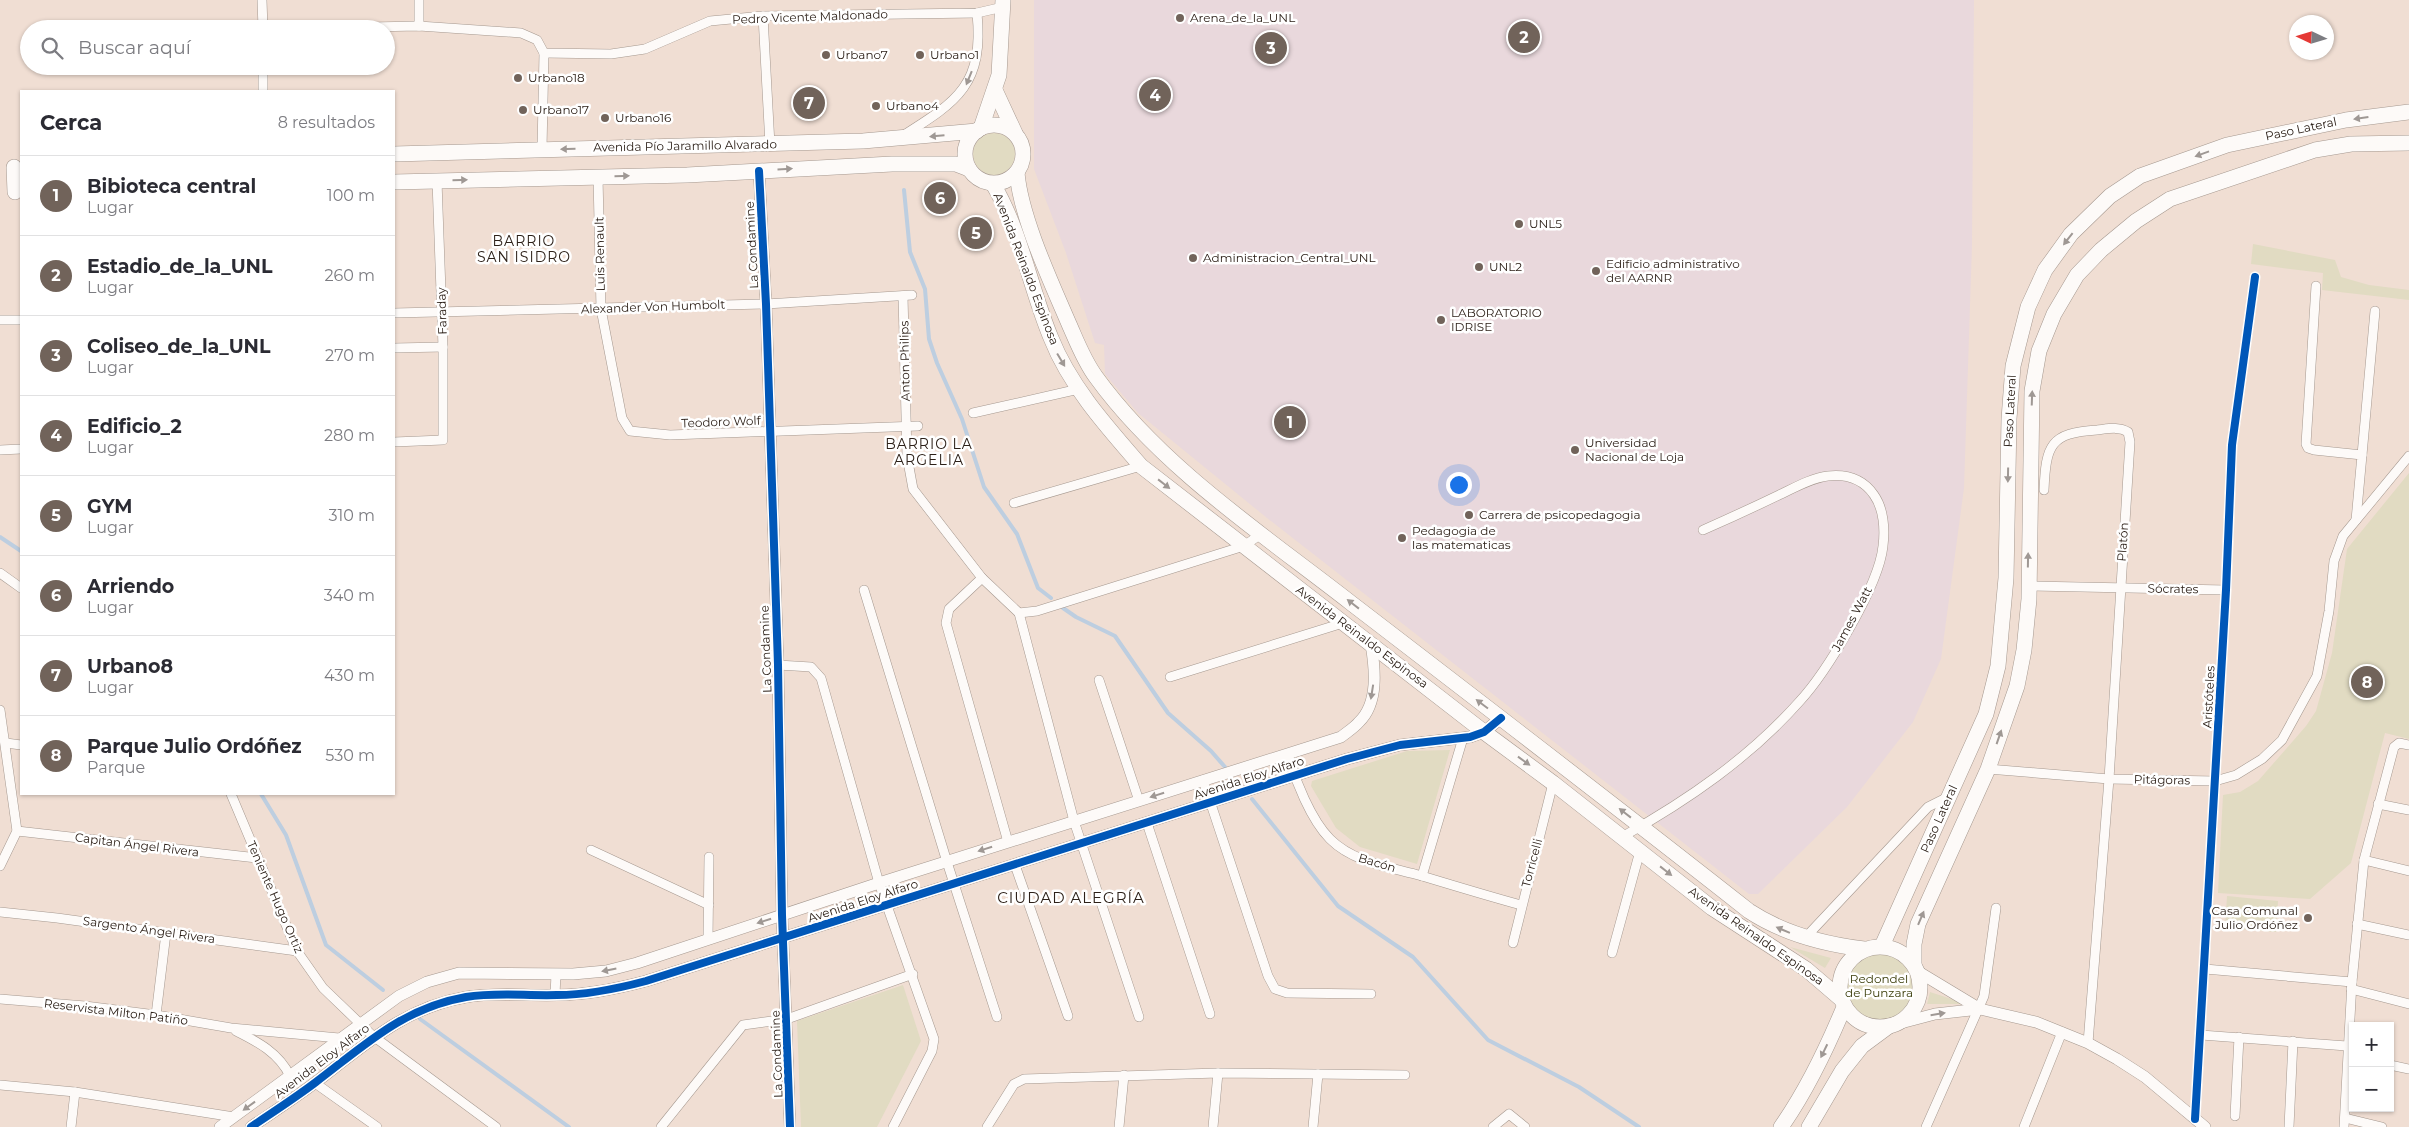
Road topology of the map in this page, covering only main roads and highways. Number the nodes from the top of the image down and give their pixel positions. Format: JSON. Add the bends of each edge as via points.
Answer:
{"nodes":[{"id":1,"x":1003,"y":4,"type":"edge"},
{"id":2,"x":995,"y":90,"type":"junction"},
{"id":3,"x":2409,"y":112,"type":"edge"},
{"id":4,"x":979,"y":129,"type":"junction"},
{"id":5,"x":1015,"y":133,"type":"junction"},
{"id":6,"x":849,"y":142,"type":"junction"},
{"id":7,"x":2409,"y":143,"type":"edge"},
{"id":8,"x":686,"y":147,"type":"junction"},
{"id":9,"x":514,"y":150,"type":"junction"},
{"id":10,"x":395,"y":154,"type":"edge"},
{"id":11,"x":850,"y":166,"type":"junction"},
{"id":12,"x":12,"y":167,"type":"edge"},
{"id":13,"x":968,"y":168,"type":"junction"},
{"id":14,"x":1018,"y":173,"type":"junction"},
{"id":15,"x":687,"y":175,"type":"junction"},
{"id":16,"x":515,"y":178,"type":"junction"},
{"id":17,"x":395,"y":182,"type":"edge"},
{"id":18,"x":993,"y":184,"type":"junction"},
{"id":19,"x":12,"y":192,"type":"edge"},
{"id":20,"x":1749,"y":911,"type":"junction"},
{"id":21,"x":1739,"y":925,"type":"junction"},
{"id":22,"x":1882,"y":946,"type":"junction"},
{"id":23,"x":1864,"y":949,"type":"junction"},
{"id":24,"x":1916,"y":968,"type":"junction"},
{"id":25,"x":1843,"y":1003,"type":"junction"},
{"id":26,"x":1893,"y":1025,"type":"junction"},
{"id":27,"x":1781,"y":1127,"type":"edge"},
{"id":28,"x":1809,"y":1127,"type":"edge"}],
"edges":[{"from":1,"to":2,"type":"main road","via":[[999,75]]},
{"from":2,"to":4,"type":"main road"},
{"from":2,"to":5,"type":"main road"},
{"from":3,"to":22,"type":"main road","name":"Paso Lateral","one_way":true,"via":[[2346,120],[2226,145],[2140,176],[2110,196],[2071,234],[2045,270],[2028,307],[2013,366],[2006,578],[1998,666],[1986,714]]},
{"from":4,"to":5,"type":"main road","via":[[996,125]]},
{"from":4,"to":6,"type":"main road","name":"Avenida Pío Jaramillo Alvarado","one_way":true},
{"from":4,"to":13,"type":"main road","via":[[966,148]]},
{"from":5,"to":14,"type":"main road","via":[[1024,151]]},
{"from":6,"to":8,"type":"main road","name":"Avenida Pío Jaramillo Alvarado"},
{"from":6,"to":11,"type":"main road"},
{"from":24,"to":7,"type":"main road","name":"Paso Lateral","one_way":true,"via":[[1914,944],[1918,924],[1988,769],[2017,686],[2026,632],[2035,375],[2039,351],[2054,314],[2077,275],[2136,221],[2170,199],[2315,150],[2351,144]]},
{"from":8,"to":9,"type":"main road","name":"Avenida Pío Jaramillo Alvarado","one_way":true},
{"from":8,"to":15,"type":"main road"},
{"from":9,"to":10,"type":"main road","name":"Avenida Pío Jaramillo Alvarado"},
{"from":9,"to":16,"type":"main road"},
{"from":11,"to":13,"type":"main road","name":"Avenida Pío Jaramillo Alvarado","via":[[956,164]]},
{"from":15,"to":11,"type":"main road","name":"Avenida Pío Jaramillo Alvarado","one_way":true},
{"from":12,"to":19,"type":"main road"},
{"from":13,"to":18,"type":"main road","via":[[977,178]]},
{"from":14,"to":18,"type":"main road","via":[[1007,181]]},
{"from":20,"to":14,"type":"main road","name":"Avenida Reinaldo Espinosa","one_way":true,"via":[[1261,534],[1160,450],[1094,374],[1050,280],[1020,192]]},
{"from":16,"to":15,"type":"main road","name":"Avenida Pío Jaramillo Alvarado","one_way":true},
{"from":17,"to":16,"type":"main road","name":"Avenida Pío Jaramillo Alvarado","one_way":true},
{"from":18,"to":21,"type":"main road","name":"Avenida Reinaldo Espinosa","one_way":true,"via":[[1011,222],[1058,354],[1079,389],[1141,466],[1712,908]]},
{"from":20,"to":21,"type":"main road"},
{"from":23,"to":20,"type":"main road","name":"Avenida Reinaldo Espinosa","one_way":true,"via":[[1805,938]]},
{"from":21,"to":25,"type":"main road","name":"Avenida Reinaldo Espinosa","via":[[1806,969]]},
{"from":22,"to":23,"type":"main road"},
{"from":22,"to":24,"type":"main road","via":[[1900,952]]},
{"from":23,"to":25,"type":"main road","via":[[1846,964],[1839,987]]},
{"from":24,"to":26,"type":"main road","via":[[1920,981],[1918,1000],[1907,1016]]},
{"from":25,"to":26,"type":"main road","via":[[1851,1015],[1864,1024]]},
{"from":25,"to":27,"type":"main road","one_way":true,"via":[[1818,1064]]},
{"from":26,"to":28,"type":"main road","via":[[1862,1046],[1842,1071]]}]}
